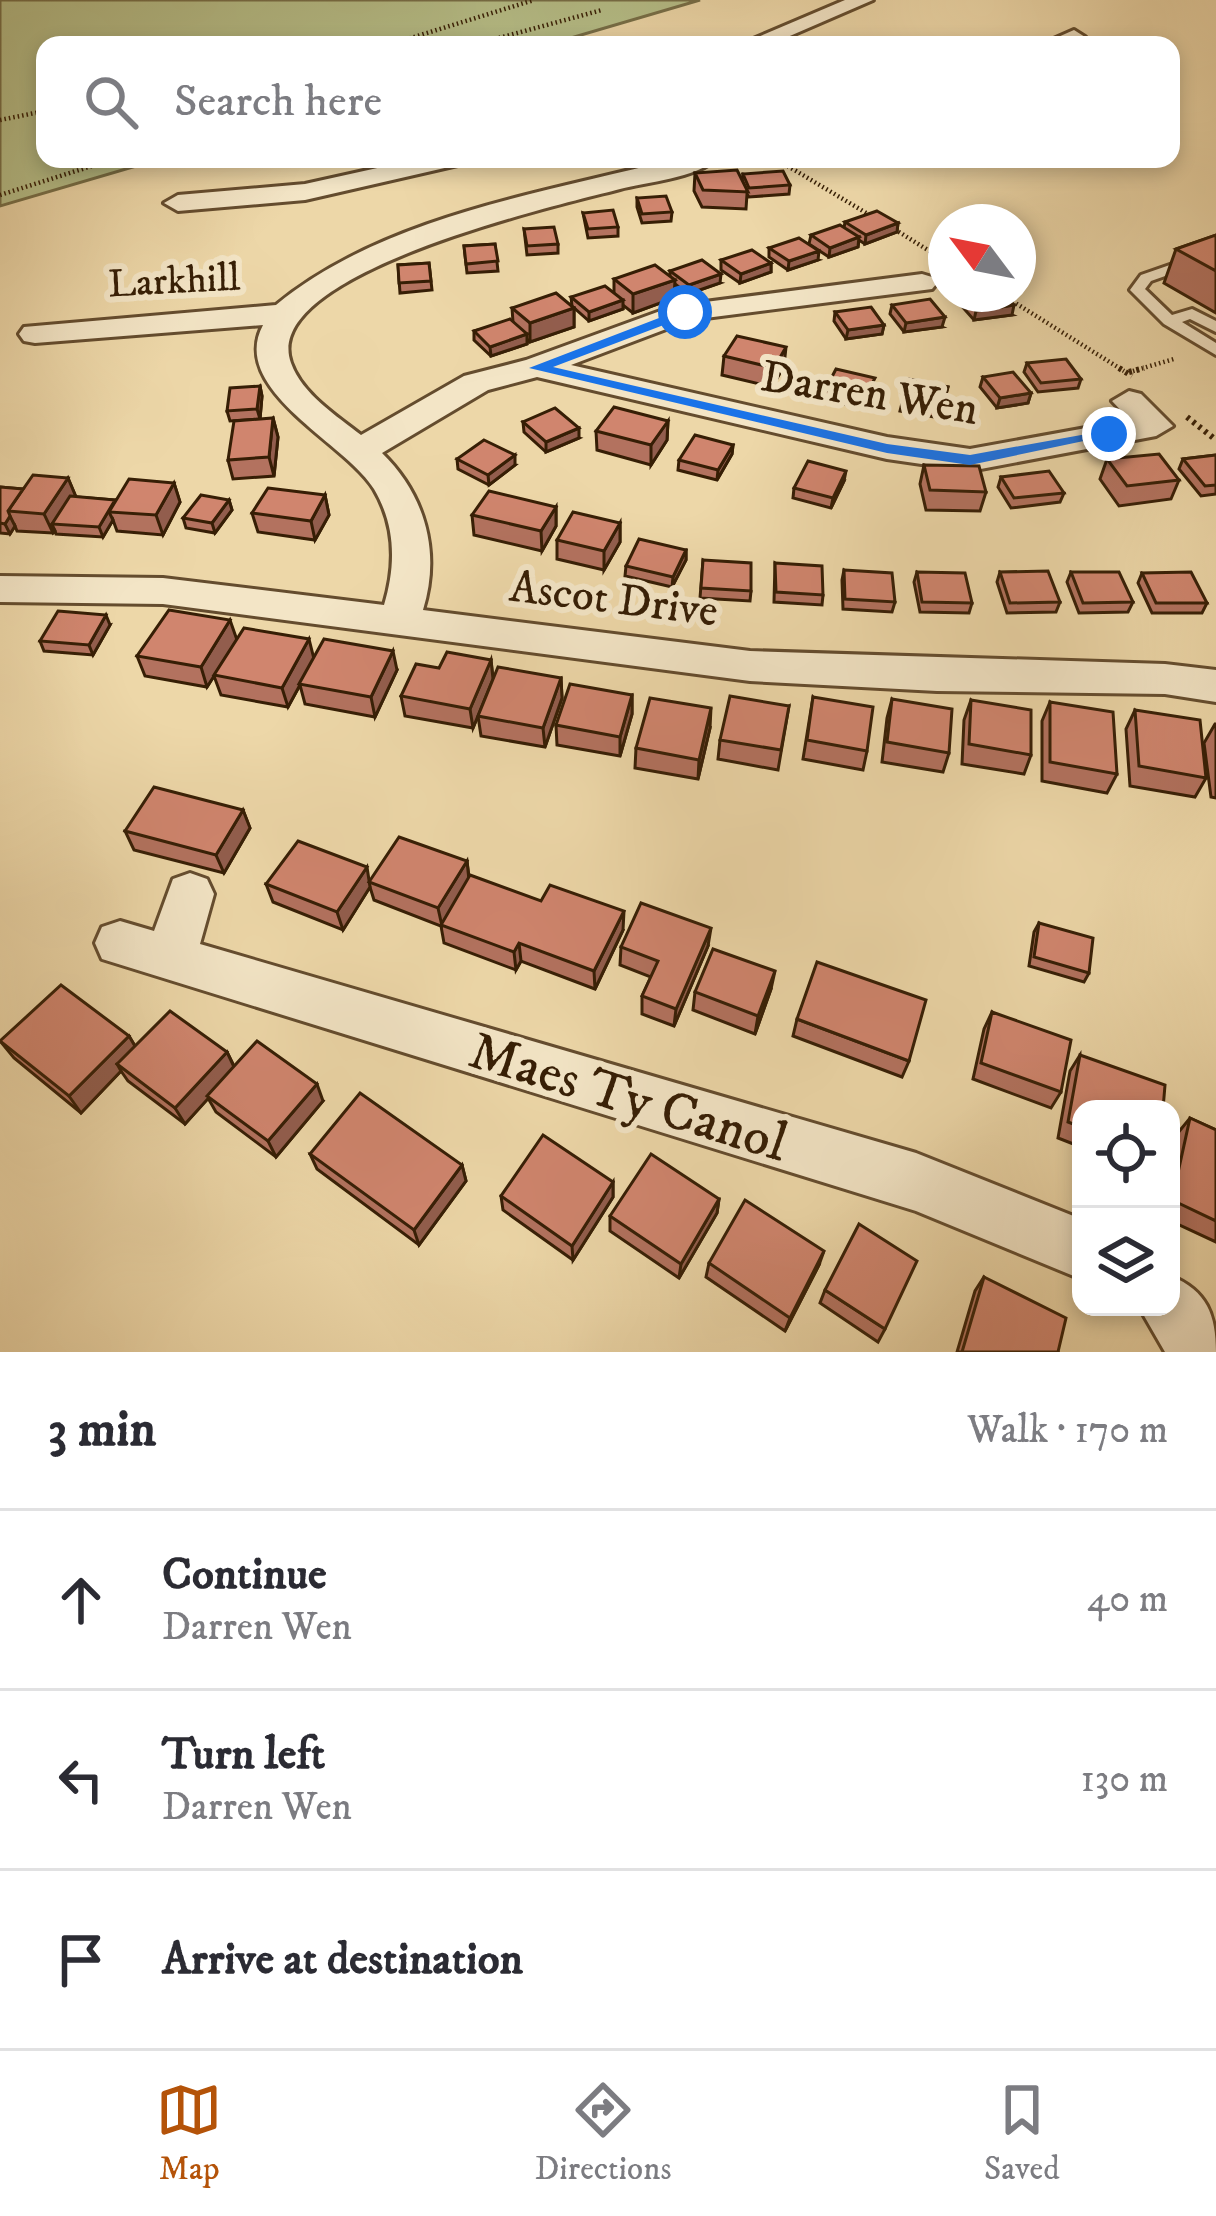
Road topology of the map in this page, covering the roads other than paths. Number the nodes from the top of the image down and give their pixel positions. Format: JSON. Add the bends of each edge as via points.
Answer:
{"nodes":[{"id":1,"x":863,"y":0,"type":"edge"},
{"id":2,"x":773,"y":36,"type":"edge"},
{"id":3,"x":413,"y":168,"type":"edge"},
{"id":4,"x":602,"y":168,"type":"edge"},
{"id":5,"x":673,"y":168,"type":"edge"},
{"id":6,"x":620,"y":184,"type":"junction"},
{"id":7,"x":178,"y":203,"type":"dead end"},
{"id":8,"x":1216,"y":253,"type":"edge"},
{"id":9,"x":909,"y":269,"type":"dead end"},
{"id":10,"x":283,"y":314,"type":"junction"},
{"id":11,"x":1169,"y":321,"type":"junction"},
{"id":12,"x":1216,"y":326,"type":"edge"},
{"id":13,"x":35,"y":334,"type":"dead end"},
{"id":14,"x":1216,"y":350,"type":"edge"},
{"id":15,"x":537,"y":368,"type":"junction"},
{"id":16,"x":1134,"y":386,"type":"road end"},
{"id":17,"x":358,"y":452,"type":"junction"},
{"id":18,"x":0,"y":589,"type":"edge"},
{"id":19,"x":399,"y":621,"type":"junction"},
{"id":20,"x":1216,"y":686,"type":"edge"},
{"id":21,"x":190,"y":894,"type":"dead end"},
{"id":22,"x":1072,"y":1245,"type":"edge"},
{"id":23,"x":1177,"y":1316,"type":"edge"},
{"id":24,"x":1204,"y":1352,"type":"edge"}],
"edges":[{"from":1,"to":2,"type":"street"},
{"from":3,"to":7,"type":"street","via":[[305,192],[224,188]]},
{"from":4,"to":6,"type":"street"},
{"from":5,"to":6,"type":"street"},
{"from":6,"to":10,"type":"street","via":[[380,252]]},
{"from":8,"to":11,"type":"lane","via":[[1138,286]]},
{"from":9,"to":15,"type":"street","name":"Darren Wen","via":[[922,283],[685,312]]},
{"from":10,"to":13,"type":"street","name":"Larkhill","via":[[69,311]]},
{"from":10,"to":17,"type":"street","via":[[273,344],[280,382]]},
{"from":11,"to":12,"type":"lane","via":[[1192,314]]},
{"from":11,"to":14,"type":"lane"},
{"from":15,"to":16,"type":"street","name":"Darren Wen","via":[[970,460],[1156,426]]},
{"from":15,"to":17,"type":"street","name":"Darren Wen","via":[[476,383]]},
{"from":17,"to":19,"type":"street","via":[[386,478],[409,529],[415,577]]},
{"from":18,"to":19,"type":"street","name":"Ascot Drive","via":[[164,591]]},
{"from":19,"to":20,"type":"street","name":"Ascot Drive","via":[[750,666]]},
{"from":21,"to":22,"type":"street","name":"Maes Ty Canol","via":[[146,950],[916,1182]]},
{"from":23,"to":24,"type":"street"}]}
